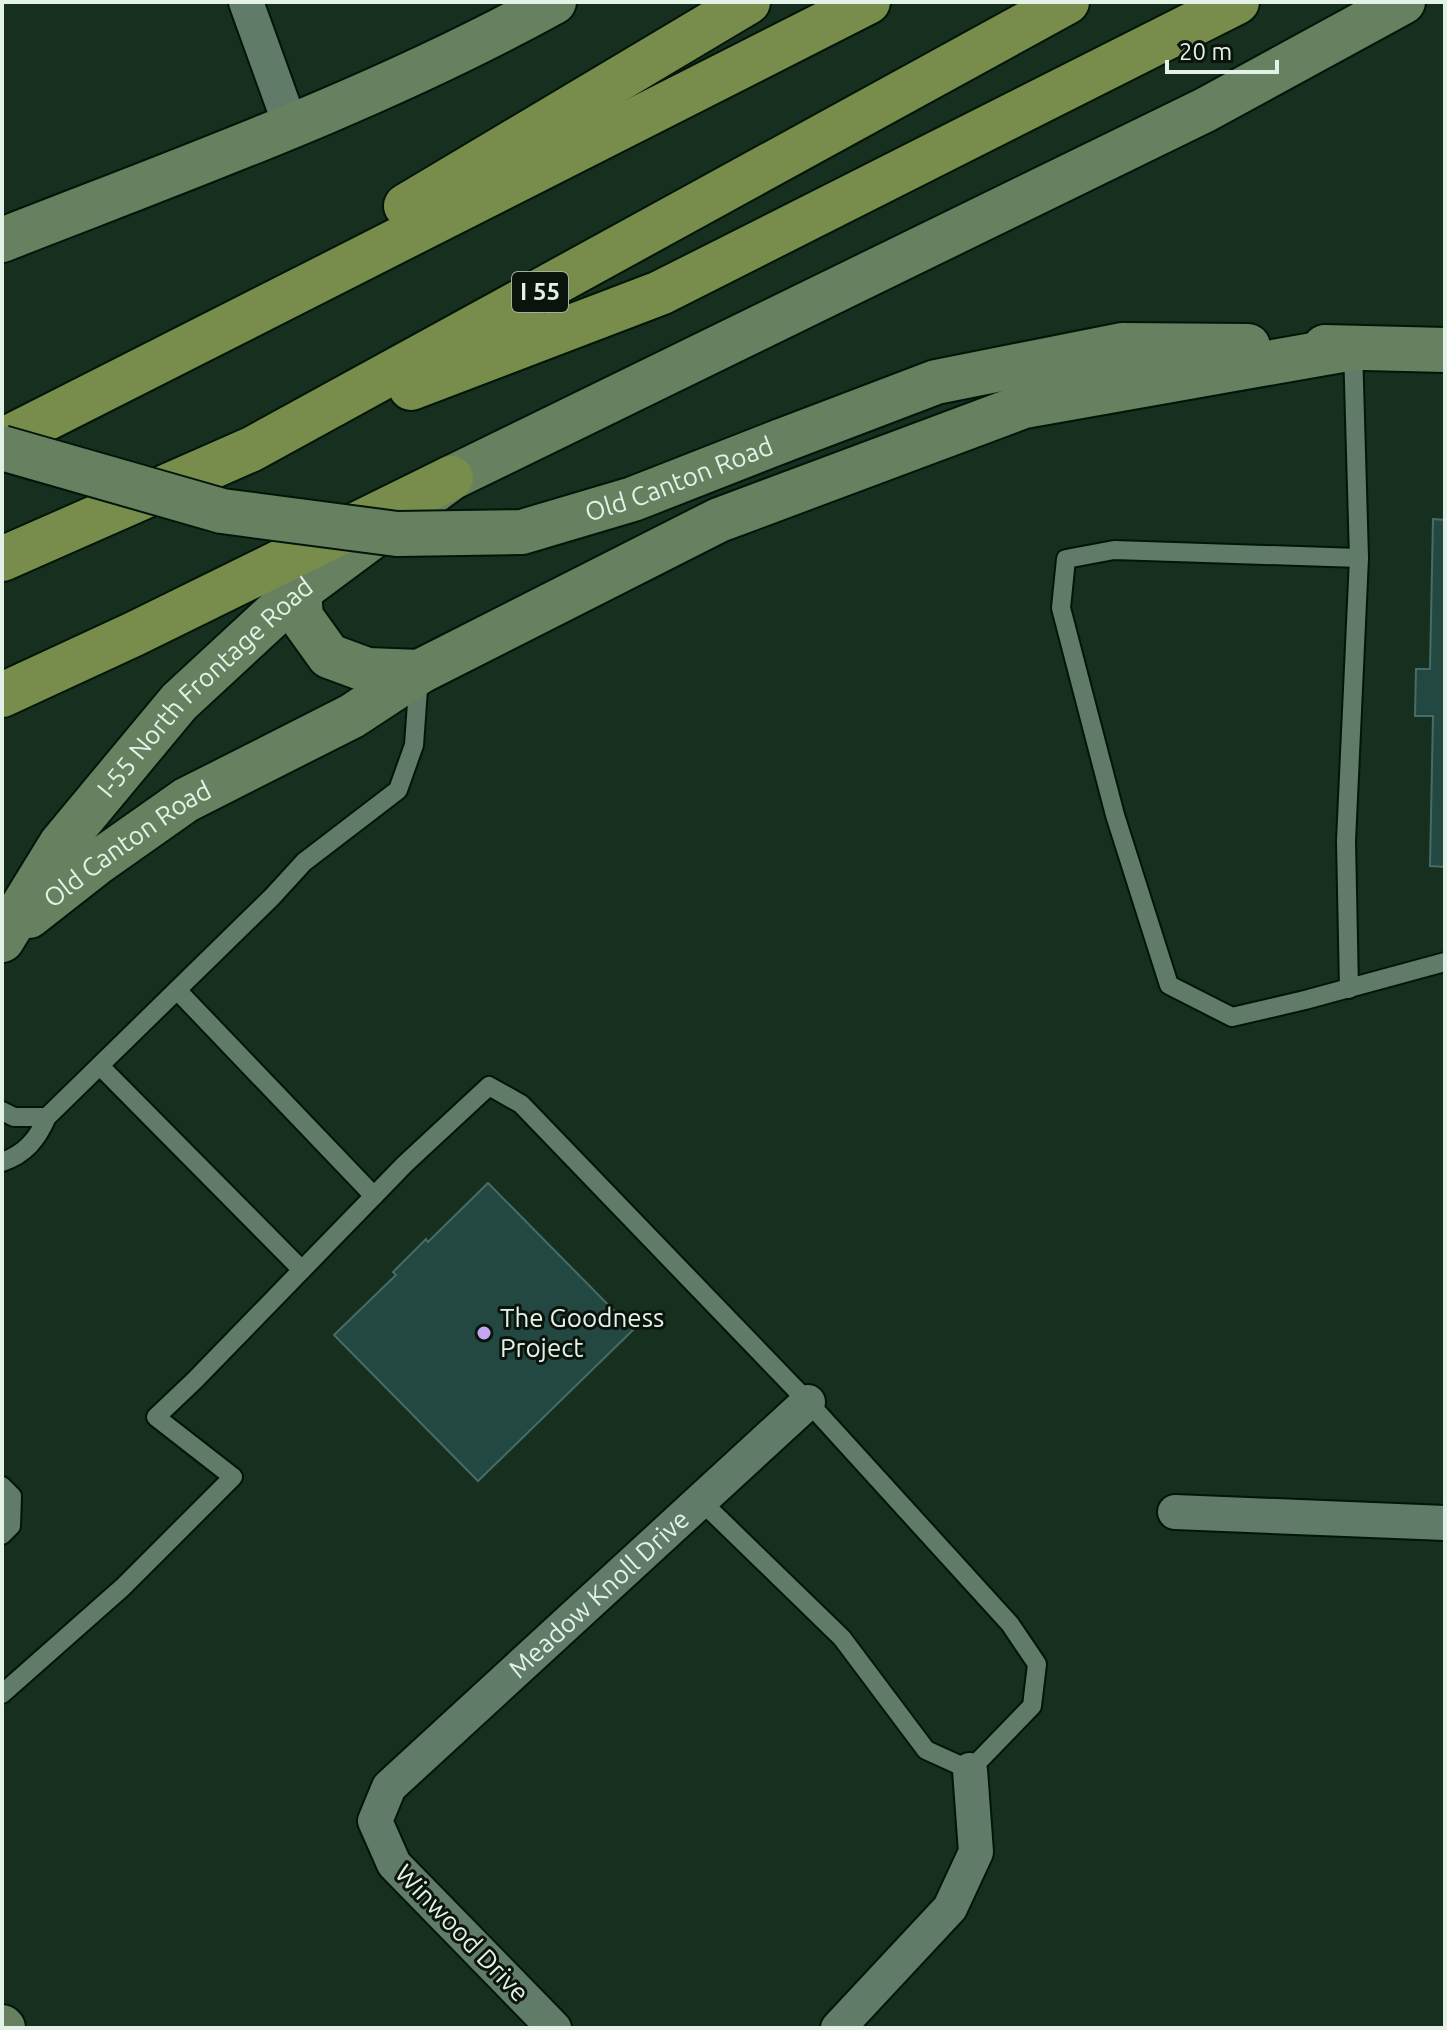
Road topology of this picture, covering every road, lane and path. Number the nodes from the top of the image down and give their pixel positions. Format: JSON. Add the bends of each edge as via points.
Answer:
{"nodes":[{"id":1,"x":246,"y":2,"type":"edge"},
{"id":2,"x":554,"y":2,"type":"edge"},
{"id":3,"x":748,"y":2,"type":"edge"},
{"id":4,"x":868,"y":2,"type":"edge"},
{"id":5,"x":1067,"y":2,"type":"edge"},
{"id":6,"x":1237,"y":2,"type":"edge"},
{"id":7,"x":1403,"y":2,"type":"edge"},
{"id":8,"x":291,"y":127,"type":"junction"},
{"id":9,"x":2,"y":240,"type":"edge"},
{"id":10,"x":1353,"y":348,"type":"junction"},
{"id":11,"x":1445,"y":350,"type":"edge"},
{"id":12,"x":77,"y":403,"type":"junction"},
{"id":13,"x":2,"y":441,"type":"edge"},
{"id":14,"x":2,"y":448,"type":"edge"},
{"id":15,"x":252,"y":449,"type":"junction"},
{"id":16,"x":451,"y":478,"type":"junction"},
{"id":17,"x":1359,"y":558,"type":"junction"},
{"id":18,"x":2,"y":559,"type":"edge"},
{"id":19,"x":299,"y":591,"type":"junction"},
{"id":20,"x":419,"y":672,"type":"junction"},
{"id":21,"x":2,"y":695,"type":"edge"},
{"id":22,"x":5,"y":936,"type":"edge"},
{"id":23,"x":1445,"y":962,"type":"edge"},
{"id":24,"x":1349,"y":989,"type":"junction"},
{"id":25,"x":177,"y":990,"type":"junction"},
{"id":26,"x":100,"y":1066,"type":"junction"},
{"id":27,"x":2,"y":1111,"type":"edge"},
{"id":28,"x":47,"y":1117,"type":"junction"},
{"id":29,"x":2,"y":1162,"type":"edge"},
{"id":30,"x":374,"y":1196,"type":"junction"},
{"id":31,"x":302,"y":1270,"type":"junction"},
{"id":32,"x":808,"y":1402,"type":"junction"},
{"id":33,"x":2,"y":1486,"type":"edge"},
{"id":34,"x":701,"y":1501,"type":"junction"},
{"id":35,"x":1175,"y":1512,"type":"dead end"},
{"id":36,"x":1445,"y":1523,"type":"edge"},
{"id":37,"x":2,"y":1535,"type":"edge"},
{"id":38,"x":2,"y":1694,"type":"edge"},
{"id":39,"x":970,"y":1770,"type":"junction"},
{"id":40,"x":389,"y":1787,"type":"joint"},
{"id":41,"x":554,"y":2028,"type":"edge"},
{"id":42,"x":838,"y":2028,"type":"edge"}],
"edges":[{"from":1,"to":8,"type":"street"},
{"from":2,"to":8,"type":"street"},
{"from":3,"to":12,"type":"highway"},
{"from":4,"to":12,"type":"highway"},
{"from":5,"to":15,"type":"highway","number":"I 55"},
{"from":6,"to":15,"type":"highway","via":[[660,293]]},
{"from":7,"to":16,"type":"street","name":"I-55 North Frontage Road","via":[[1205,110]]},
{"from":8,"to":9,"type":"street"},
{"from":10,"to":11,"type":"street","name":"Old Canton Road"},
{"from":10,"to":14,"type":"street","name":"Old Canton Road","bridge":true,"via":[[1122,345],[936,382],[633,499],[522,532],[397,534],[222,511]]},
{"from":10,"to":17,"type":"lane"},
{"from":10,"to":20,"type":"street","name":"Old Canton Road","via":[[1024,406],[719,520]]},
{"from":12,"to":13,"type":"highway"},
{"from":15,"to":18,"type":"highway","number":"I 55"},
{"from":16,"to":19,"type":"street","name":"I-55 North Frontage Road"},
{"from":16,"to":21,"type":"highway"},
{"from":17,"to":24,"type":"lane","via":[[1346,841]]},
{"from":17,"to":24,"type":"lane","via":[[1114,550],[1066,559],[1061,608],[1115,815],[1169,985],[1232,1017]]},
{"from":19,"to":20,"type":"street","name":"Old Canton Road","via":[[301,617],[329,656],[367,670]]},
{"from":19,"to":22,"type":"street","name":"I-55 North Frontage Road","via":[[179,702],[61,844]]},
{"from":20,"to":22,"type":"street","name":"Old Canton Road","via":[[352,716],[186,800]]},
{"from":20,"to":25,"type":"lane","via":[[414,745],[398,790],[304,862]]},
{"from":23,"to":24,"type":"lane"},
{"from":25,"to":26,"type":"lane"},
{"from":25,"to":30,"type":"lane"},
{"from":26,"to":28,"type":"lane"},
{"from":26,"to":31,"type":"lane"},
{"from":27,"to":28,"type":"lane","via":[[14,1117]]},
{"from":28,"to":29,"type":"lane","via":[[39,1136],[17,1157]]},
{"from":30,"to":31,"type":"lane"},
{"from":30,"to":32,"type":"lane","via":[[489,1086],[521,1104]]},
{"from":31,"to":38,"type":"lane","via":[[156,1417],[233,1477],[123,1587]]},
{"from":32,"to":34,"type":"street","name":"Meadow Knoll Drive"},
{"from":32,"to":39,"type":"lane","via":[[1010,1624],[1037,1664],[1032,1706]]},
{"from":33,"to":37,"type":"lane","via":[[12,1496],[11,1526]]},
{"from":34,"to":39,"type":"lane","via":[[842,1638],[926,1750]]},
{"from":34,"to":40,"type":"street","name":"Meadow Knoll Drive"},
{"from":35,"to":36,"type":"street"},
{"from":39,"to":42,"type":"street","via":[[976,1852],[950,1908]]},
{"from":40,"to":41,"type":"street","name":"Winwood Drive","via":[[375,1821],[394,1864]]}]}
